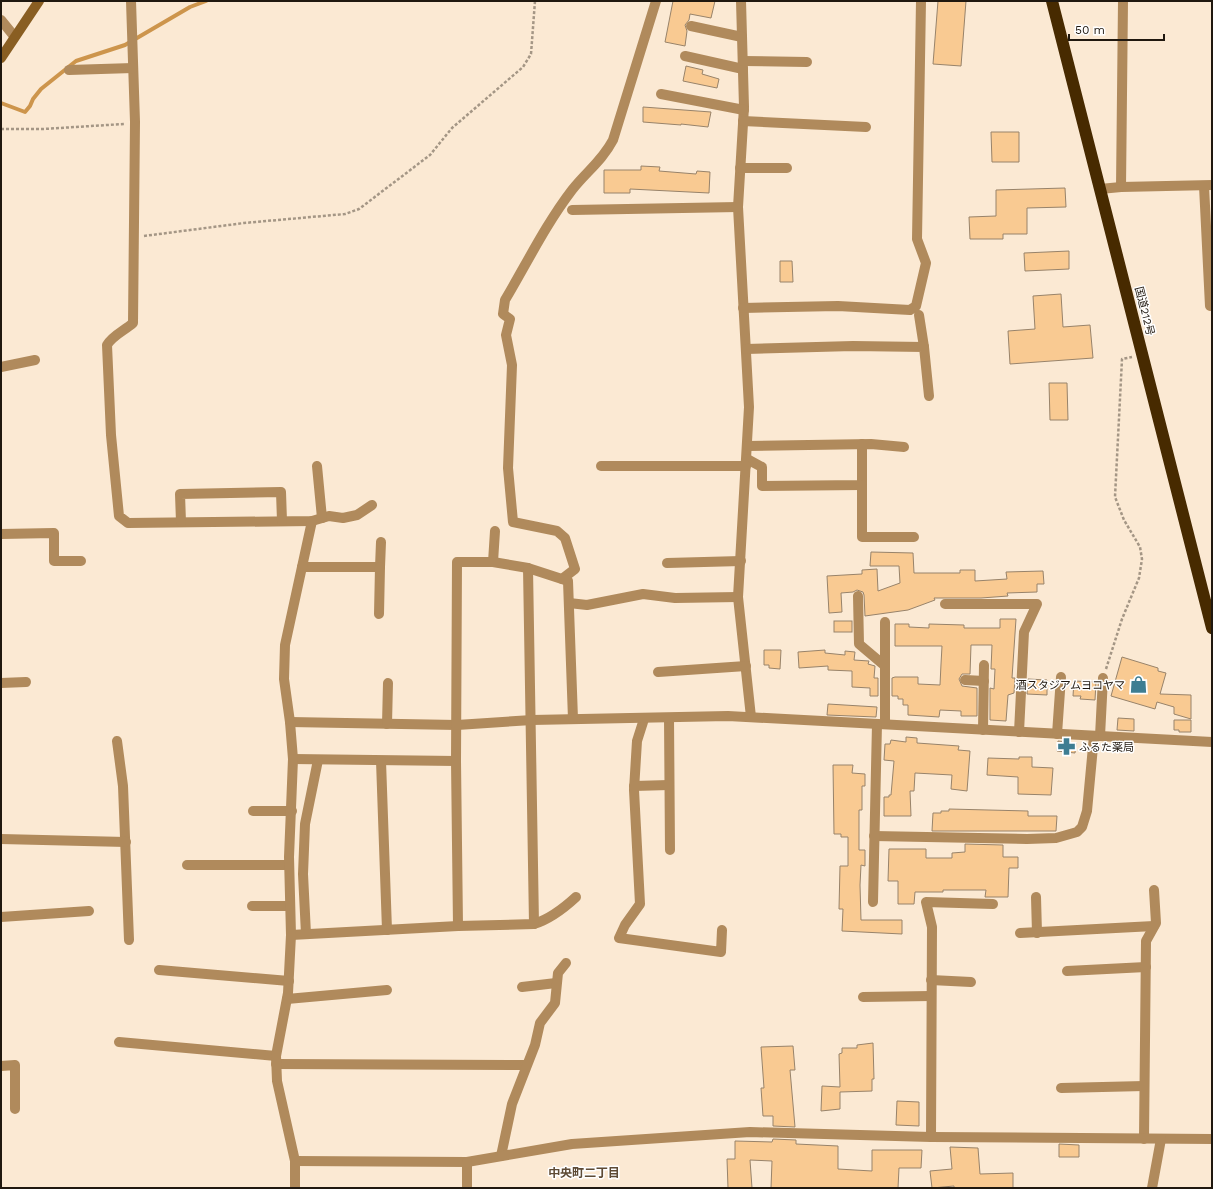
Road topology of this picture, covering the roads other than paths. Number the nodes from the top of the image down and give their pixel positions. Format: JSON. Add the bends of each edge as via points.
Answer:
{"nodes":[{"id":1,"x":39,"y":1,"type":"edge"},
{"id":2,"x":131,"y":1,"type":"edge"},
{"id":3,"x":656,"y":1,"type":"edge"},
{"id":4,"x":741,"y":1,"type":"edge"},
{"id":5,"x":921,"y":1,"type":"edge"},
{"id":6,"x":1052,"y":1,"type":"edge"},
{"id":7,"x":1123,"y":1,"type":"edge"},
{"id":8,"x":1,"y":20,"type":"edge"},
{"id":9,"x":691,"y":26,"type":"dead end"},
{"id":10,"x":14,"y":36,"type":"junction"},
{"id":11,"x":742,"y":37,"type":"junction"},
{"id":12,"x":685,"y":56,"type":"dead end"},
{"id":13,"x":1,"y":58,"type":"edge"},
{"id":14,"x":807,"y":62,"type":"dead end"},
{"id":15,"x":743,"y":65,"type":"junction"},
{"id":16,"x":133,"y":68,"type":"junction"},
{"id":17,"x":69,"y":70,"type":"dead end"},
{"id":18,"x":661,"y":94,"type":"dead end"},
{"id":19,"x":744,"y":110,"type":"junction"},
{"id":20,"x":743,"y":121,"type":"junction"},
{"id":21,"x":866,"y":127,"type":"dead end"},
{"id":22,"x":740,"y":168,"type":"junction"},
{"id":23,"x":787,"y":168,"type":"dead end"},
{"id":24,"x":1208,"y":186,"type":"edge"},
{"id":25,"x":1121,"y":187,"type":"junction"},
{"id":26,"x":1100,"y":189,"type":"junction"},
{"id":27,"x":738,"y":208,"type":"junction"},
{"id":28,"x":572,"y":210,"type":"dead end"},
{"id":29,"x":1210,"y":248,"type":"edge"},
{"id":30,"x":1212,"y":306,"type":"edge"},
{"id":31,"x":743,"y":308,"type":"junction"},
{"id":32,"x":919,"y":314,"type":"dead end"},
{"id":33,"x":924,"y":347,"type":"junction"},
{"id":34,"x":746,"y":349,"type":"junction"},
{"id":35,"x":34,"y":360,"type":"dead end"},
{"id":36,"x":1,"y":367,"type":"edge"},
{"id":37,"x":929,"y":396,"type":"dead end"},
{"id":38,"x":862,"y":444,"type":"junction"},
{"id":39,"x":748,"y":446,"type":"junction"},
{"id":40,"x":904,"y":446,"type":"dead end"},
{"id":41,"x":747,"y":463,"type":"junction"},
{"id":42,"x":317,"y":466,"type":"dead end"},
{"id":43,"x":601,"y":466,"type":"dead end"},
{"id":44,"x":862,"y":485,"type":"junction"},
{"id":45,"x":372,"y":505,"type":"dead end"},
{"id":46,"x":322,"y":518,"type":"junction"},
{"id":47,"x":282,"y":521,"type":"junction"},
{"id":48,"x":312,"y":521,"type":"junction"},
{"id":49,"x":181,"y":522,"type":"junction"},
{"id":50,"x":495,"y":531,"type":"dead end"},
{"id":51,"x":1,"y":534,"type":"edge"},
{"id":52,"x":914,"y":537,"type":"dead end"},
{"id":53,"x":381,"y":542,"type":"dead end"},
{"id":54,"x":81,"y":561,"type":"dead end"},
{"id":55,"x":741,"y":561,"type":"junction"},
{"id":56,"x":493,"y":562,"type":"junction"},
{"id":57,"x":667,"y":563,"type":"dead end"},
{"id":58,"x":302,"y":567,"type":"junction"},
{"id":59,"x":380,"y":567,"type":"junction"},
{"id":60,"x":528,"y":568,"type":"junction"},
{"id":61,"x":562,"y":579,"type":"junction"},
{"id":62,"x":858,"y":596,"type":"dead end"},
{"id":63,"x":738,"y":597,"type":"junction"},
{"id":64,"x":569,"y":603,"type":"junction"},
{"id":65,"x":945,"y":604,"type":"dead end"},
{"id":66,"x":379,"y":614,"type":"dead end"},
{"id":67,"x":885,"y":622,"type":"dead end"},
{"id":68,"x":1212,"y":628,"type":"edge"},
{"id":69,"x":984,"y":665,"type":"dead end"},
{"id":70,"x":746,"y":666,"type":"junction"},
{"id":71,"x":885,"y":666,"type":"junction"},
{"id":72,"x":658,"y":672,"type":"dead end"},
{"id":73,"x":1061,"y":677,"type":"dead end"},
{"id":74,"x":1103,"y":678,"type":"road end"},
{"id":75,"x":965,"y":680,"type":"dead end"},
{"id":76,"x":984,"y":681,"type":"junction"},
{"id":77,"x":26,"y":682,"type":"dead end"},
{"id":78,"x":1,"y":683,"type":"edge"},
{"id":79,"x":388,"y":683,"type":"dead end"},
{"id":80,"x":752,"y":717,"type":"junction"},
{"id":81,"x":644,"y":718,"type":"junction"},
{"id":82,"x":669,"y":718,"type":"junction"},
{"id":83,"x":573,"y":719,"type":"junction"},
{"id":84,"x":532,"y":720,"type":"junction"},
{"id":85,"x":290,"y":722,"type":"junction"},
{"id":86,"x":387,"y":724,"type":"junction"},
{"id":87,"x":881,"y":724,"type":"junction"},
{"id":88,"x":457,"y":725,"type":"junction"},
{"id":89,"x":983,"y":730,"type":"junction"},
{"id":90,"x":1019,"y":732,"type":"junction"},
{"id":91,"x":1057,"y":734,"type":"junction"},
{"id":92,"x":1097,"y":736,"type":"junction"},
{"id":93,"x":117,"y":741,"type":"dead end"},
{"id":94,"x":1212,"y":742,"type":"edge"},
{"id":95,"x":293,"y":759,"type":"junction"},
{"id":96,"x":318,"y":760,"type":"junction"},
{"id":97,"x":381,"y":761,"type":"junction"},
{"id":98,"x":456,"y":761,"type":"junction"},
{"id":99,"x":669,"y":785,"type":"junction"},
{"id":100,"x":634,"y":786,"type":"junction"},
{"id":101,"x":253,"y":811,"type":"dead end"},
{"id":102,"x":292,"y":811,"type":"junction"},
{"id":103,"x":874,"y":836,"type":"junction"},
{"id":104,"x":1,"y":839,"type":"edge"},
{"id":105,"x":126,"y":842,"type":"junction"},
{"id":106,"x":670,"y":850,"type":"dead end"},
{"id":107,"x":187,"y":865,"type":"dead end"},
{"id":108,"x":289,"y":865,"type":"junction"},
{"id":109,"x":1154,"y":890,"type":"dead end"},
{"id":110,"x":576,"y":897,"type":"dead end"},
{"id":111,"x":1036,"y":897,"type":"dead end"},
{"id":112,"x":873,"y":902,"type":"dead end"},
{"id":113,"x":993,"y":904,"type":"dead end"},
{"id":114,"x":252,"y":906,"type":"dead end"},
{"id":115,"x":290,"y":906,"type":"junction"},
{"id":116,"x":90,"y":911,"type":"dead end"},
{"id":117,"x":1,"y":916,"type":"edge"},
{"id":118,"x":534,"y":924,"type":"junction"},
{"id":119,"x":458,"y":926,"type":"junction"},
{"id":120,"x":1154,"y":926,"type":"junction"},
{"id":121,"x":387,"y":930,"type":"junction"},
{"id":122,"x":722,"y":930,"type":"dead end"},
{"id":123,"x":1020,"y":933,"type":"dead end"},
{"id":124,"x":1037,"y":933,"type":"junction"},
{"id":125,"x":306,"y":934,"type":"junction"},
{"id":126,"x":291,"y":935,"type":"junction"},
{"id":127,"x":129,"y":940,"type":"dead end"},
{"id":128,"x":566,"y":963,"type":"dead end"},
{"id":129,"x":1146,"y":967,"type":"junction"},
{"id":130,"x":159,"y":970,"type":"dead end"},
{"id":131,"x":1067,"y":971,"type":"dead end"},
{"id":132,"x":931,"y":980,"type":"junction"},
{"id":133,"x":289,"y":981,"type":"junction"},
{"id":134,"x":971,"y":982,"type":"dead end"},
{"id":135,"x":556,"y":983,"type":"junction"},
{"id":136,"x":522,"y":987,"type":"dead end"},
{"id":137,"x":388,"y":990,"type":"dead end"},
{"id":138,"x":931,"y":996,"type":"junction"},
{"id":139,"x":863,"y":997,"type":"dead end"},
{"id":140,"x":287,"y":999,"type":"junction"},
{"id":141,"x":118,"y":1042,"type":"dead end"},
{"id":142,"x":276,"y":1060,"type":"junction"},
{"id":143,"x":526,"y":1065,"type":"junction"},
{"id":144,"x":1,"y":1066,"type":"edge"},
{"id":145,"x":1144,"y":1086,"type":"junction"},
{"id":146,"x":1061,"y":1088,"type":"dead end"},
{"id":147,"x":15,"y":1109,"type":"dead end"},
{"id":148,"x":931,"y":1138,"type":"junction"},
{"id":149,"x":1144,"y":1139,"type":"junction"},
{"id":150,"x":1161,"y":1139,"type":"junction"},
{"id":151,"x":1212,"y":1139,"type":"edge"},
{"id":152,"x":501,"y":1156,"type":"junction"},
{"id":153,"x":295,"y":1161,"type":"junction"},
{"id":154,"x":467,"y":1162,"type":"junction"},
{"id":155,"x":295,"y":1188,"type":"edge"},
{"id":156,"x":467,"y":1188,"type":"edge"},
{"id":157,"x":1152,"y":1188,"type":"edge"}],
"edges":[{"from":1,"to":10,"type":"street"},
{"from":2,"to":16,"type":"street"},
{"from":3,"to":61,"type":"street","via":[[613,140],[606,154],[573,188],[554,215],[505,300],[503,314],[510,319],[506,335],[512,365],[508,468],[513,522],[557,531],[565,538],[575,569]]},
{"from":4,"to":11,"type":"street"},
{"from":5,"to":31,"type":"street","via":[[917,239],[926,263],[916,306],[910,310],[838,306]]},
{"from":6,"to":26,"type":"highway","name":"国道212号"},
{"from":7,"to":25,"type":"street"},
{"from":8,"to":10,"type":"street"},
{"from":9,"to":11,"type":"street"},
{"from":10,"to":13,"type":"street"},
{"from":11,"to":15,"type":"street"},
{"from":12,"to":15,"type":"street"},
{"from":14,"to":15,"type":"street"},
{"from":15,"to":19,"type":"street"},
{"from":16,"to":17,"type":"street"},
{"from":16,"to":49,"type":"street","via":[[133,323],[111,338],[107,345],[110,421],[119,516],[128,523]]},
{"from":18,"to":19,"type":"street"},
{"from":19,"to":20,"type":"street"},
{"from":20,"to":21,"type":"street"},
{"from":20,"to":22,"type":"street"},
{"from":22,"to":23,"type":"street"},
{"from":22,"to":27,"type":"street"},
{"from":24,"to":25,"type":"street"},
{"from":24,"to":29,"type":"street"},
{"from":25,"to":26,"type":"street"},
{"from":26,"to":68,"type":"highway","name":"国道212号"},
{"from":27,"to":28,"type":"street"},
{"from":27,"to":31,"type":"street"},
{"from":29,"to":30,"type":"street"},
{"from":31,"to":34,"type":"street"},
{"from":32,"to":33,"type":"street"},
{"from":33,"to":34,"type":"street"},
{"from":33,"to":37,"type":"street"},
{"from":34,"to":39,"type":"street"},
{"from":35,"to":36,"type":"street"},
{"from":38,"to":39,"type":"street"},
{"from":38,"to":40,"type":"street"},
{"from":38,"to":44,"type":"street"},
{"from":39,"to":41,"type":"street"},
{"from":41,"to":43,"type":"street"},
{"from":41,"to":44,"type":"street","via":[[762,467],[762,486]]},
{"from":41,"to":55,"type":"street"},
{"from":42,"to":46,"type":"street"},
{"from":44,"to":52,"type":"street","via":[[862,537]]},
{"from":45,"to":46,"type":"street","via":[[357,515]]},
{"from":46,"to":48,"type":"street"},
{"from":47,"to":48,"type":"street"},
{"from":47,"to":49,"type":"street"},
{"from":47,"to":49,"type":"street","via":[[281,492],[180,494]]},
{"from":48,"to":58,"type":"street"},
{"from":50,"to":56,"type":"street"},
{"from":51,"to":54,"type":"street","via":[[54,532],[54,561]]},
{"from":53,"to":59,"type":"street"},
{"from":55,"to":57,"type":"street"},
{"from":55,"to":63,"type":"street"},
{"from":56,"to":60,"type":"street"},
{"from":56,"to":88,"type":"street","via":[[457,562]]},
{"from":58,"to":59,"type":"street"},
{"from":58,"to":85,"type":"street","via":[[285,645],[284,679]]},
{"from":59,"to":66,"type":"street"},
{"from":60,"to":61,"type":"street"},
{"from":60,"to":84,"type":"street"},
{"from":61,"to":64,"type":"street","via":[[568,581]]},
{"from":62,"to":71,"type":"street","via":[[859,644]]},
{"from":63,"to":64,"type":"street","via":[[675,598],[643,594],[586,605]]},
{"from":63,"to":70,"type":"street"},
{"from":64,"to":83,"type":"street"},
{"from":65,"to":90,"type":"street","via":[[1037,604],[1024,632]]},
{"from":67,"to":71,"type":"street"},
{"from":69,"to":76,"type":"street"},
{"from":70,"to":72,"type":"street"},
{"from":70,"to":80,"type":"street"},
{"from":71,"to":87,"type":"street"},
{"from":73,"to":91,"type":"street"},
{"from":74,"to":92,"type":"street"},
{"from":75,"to":76,"type":"street"},
{"from":76,"to":89,"type":"street"},
{"from":77,"to":78,"type":"street"},
{"from":79,"to":86,"type":"street"},
{"from":80,"to":82,"type":"street"},
{"from":80,"to":87,"type":"street"},
{"from":81,"to":82,"type":"street"},
{"from":81,"to":83,"type":"street"},
{"from":81,"to":100,"type":"street","via":[[637,741]]},
{"from":82,"to":99,"type":"street"},
{"from":83,"to":84,"type":"street"},
{"from":84,"to":88,"type":"street"},
{"from":84,"to":118,"type":"street"},
{"from":85,"to":86,"type":"street"},
{"from":85,"to":95,"type":"street"},
{"from":86,"to":88,"type":"street"},
{"from":87,"to":89,"type":"street"},
{"from":87,"to":103,"type":"street"},
{"from":88,"to":98,"type":"street"},
{"from":89,"to":90,"type":"street"},
{"from":90,"to":91,"type":"street"},
{"from":91,"to":92,"type":"street"},
{"from":92,"to":94,"type":"street"},
{"from":92,"to":103,"type":"street","via":[[1087,811],[1082,827],[1077,832],[1056,838],[1027,839]]},
{"from":93,"to":105,"type":"street"},
{"from":95,"to":96,"type":"street"},
{"from":95,"to":102,"type":"street"},
{"from":96,"to":97,"type":"street"},
{"from":96,"to":125,"type":"street","via":[[305,824],[303,874]]},
{"from":97,"to":98,"type":"street"},
{"from":97,"to":121,"type":"street"},
{"from":98,"to":119,"type":"street"},
{"from":99,"to":100,"type":"street"},
{"from":99,"to":106,"type":"street"},
{"from":100,"to":122,"type":"street","via":[[640,904],[619,938],[721,952]]},
{"from":101,"to":102,"type":"street"},
{"from":102,"to":108,"type":"street"},
{"from":103,"to":112,"type":"street"},
{"from":104,"to":105,"type":"street"},
{"from":105,"to":127,"type":"street"},
{"from":107,"to":108,"type":"street"},
{"from":108,"to":115,"type":"street"},
{"from":109,"to":120,"type":"street"},
{"from":110,"to":118,"type":"street","via":[[544,921]]},
{"from":111,"to":124,"type":"street"},
{"from":113,"to":132,"type":"street","via":[[926,902],[932,927]]},
{"from":114,"to":115,"type":"street"},
{"from":115,"to":126,"type":"street"},
{"from":116,"to":117,"type":"street"},
{"from":118,"to":119,"type":"street"},
{"from":119,"to":121,"type":"street"},
{"from":120,"to":124,"type":"street"},
{"from":120,"to":129,"type":"street","via":[[1146,941]]},
{"from":121,"to":125,"type":"street"},
{"from":123,"to":124,"type":"street"},
{"from":125,"to":126,"type":"street"},
{"from":126,"to":133,"type":"street"},
{"from":128,"to":135,"type":"street","via":[[558,973]]},
{"from":129,"to":131,"type":"street"},
{"from":129,"to":145,"type":"street"},
{"from":130,"to":133,"type":"street"},
{"from":132,"to":134,"type":"street"},
{"from":132,"to":138,"type":"street"},
{"from":133,"to":140,"type":"street"},
{"from":135,"to":136,"type":"street"},
{"from":135,"to":143,"type":"street","via":[[555,1003],[540,1023],[535,1045]]},
{"from":137,"to":140,"type":"street"},
{"from":138,"to":139,"type":"street"},
{"from":138,"to":148,"type":"street"},
{"from":140,"to":142,"type":"street"},
{"from":141,"to":142,"type":"street"},
{"from":142,"to":143,"type":"street"},
{"from":142,"to":153,"type":"street","via":[[277,1081]]},
{"from":143,"to":152,"type":"street","via":[[512,1104]]},
{"from":144,"to":147,"type":"street","via":[[15,1065]]},
{"from":145,"to":146,"type":"street"},
{"from":145,"to":149,"type":"street"},
{"from":148,"to":149,"type":"street"},
{"from":148,"to":152,"type":"street","via":[[750,1132],[572,1144]]},
{"from":149,"to":150,"type":"street"},
{"from":150,"to":151,"type":"street"},
{"from":150,"to":157,"type":"street"},
{"from":152,"to":154,"type":"street"},
{"from":153,"to":154,"type":"street"},
{"from":153,"to":155,"type":"street"},
{"from":154,"to":156,"type":"street"}]}
